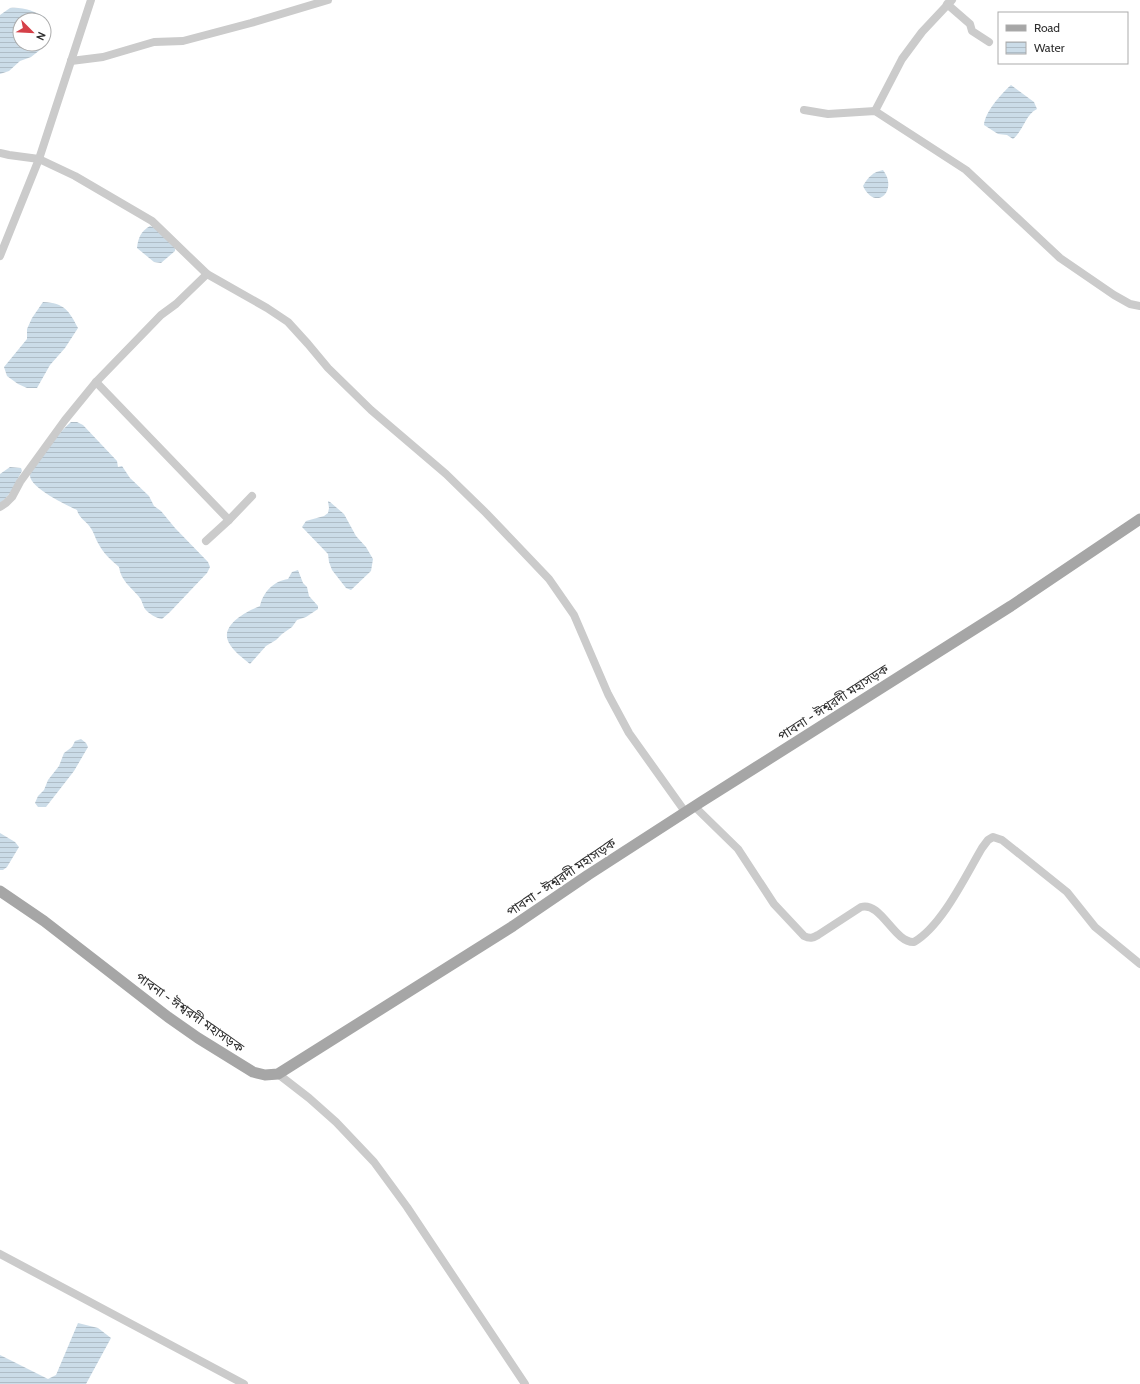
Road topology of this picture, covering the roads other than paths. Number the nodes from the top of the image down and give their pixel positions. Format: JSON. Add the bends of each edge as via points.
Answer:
{"nodes":[{"id":1,"x":91,"y":0,"type":"edge"},
{"id":2,"x":328,"y":0,"type":"edge"},
{"id":3,"x":950,"y":2,"type":"edge"},
{"id":4,"x":989,"y":42,"type":"dead end"},
{"id":5,"x":71,"y":61,"type":"junction"},
{"id":6,"x":804,"y":110,"type":"dead end"},
{"id":7,"x":876,"y":111,"type":"junction"},
{"id":8,"x":0,"y":153,"type":"edge"},
{"id":9,"x":39,"y":159,"type":"junction"},
{"id":10,"x":0,"y":256,"type":"edge"},
{"id":11,"x":207,"y":274,"type":"junction"},
{"id":12,"x":1140,"y":306,"type":"edge"},
{"id":13,"x":96,"y":382,"type":"junction"},
{"id":14,"x":252,"y":496,"type":"dead end"},
{"id":15,"x":0,"y":507,"type":"edge"},
{"id":16,"x":1140,"y":519,"type":"edge"},
{"id":17,"x":229,"y":520,"type":"junction"},
{"id":18,"x":206,"y":541,"type":"dead end"},
{"id":19,"x":694,"y":811,"type":"junction"},
{"id":20,"x":0,"y":891,"type":"edge"},
{"id":21,"x":1140,"y":964,"type":"edge"},
{"id":22,"x":278,"y":1074,"type":"junction"},
{"id":23,"x":1,"y":1256,"type":"edge"},
{"id":24,"x":244,"y":1384,"type":"edge"},
{"id":25,"x":525,"y":1384,"type":"edge"}],
"edges":[{"from":1,"to":5,"type":"street"},
{"from":2,"to":5,"type":"street","via":[[184,41],[154,42],[103,57]]},
{"from":3,"to":4,"type":"street","via":[[970,24],[972,31]]},
{"from":3,"to":7,"type":"street","via":[[922,32],[902,59]]},
{"from":5,"to":9,"type":"street"},
{"from":6,"to":7,"type":"street","via":[[828,114]]},
{"from":7,"to":12,"type":"street","via":[[966,170],[1060,258],[1114,295],[1130,304]]},
{"from":8,"to":9,"type":"street"},
{"from":9,"to":10,"type":"street"},
{"from":9,"to":11,"type":"street","via":[[75,176],[152,221]]},
{"from":11,"to":13,"type":"street","via":[[161,315]]},
{"from":11,"to":19,"type":"street","via":[[288,322],[371,410],[446,474],[549,579],[574,615],[608,694],[629,733]]},
{"from":13,"to":15,"type":"street","via":[[65,420],[12,497]]},
{"from":13,"to":17,"type":"street"},
{"from":14,"to":17,"type":"street"},
{"from":16,"to":19,"type":"main road","name":"পাবনা - ঈশ্বরদী মহাসড়ক","via":[[1011,606]]},
{"from":17,"to":18,"type":"street"},
{"from":19,"to":21,"type":"street","via":[[738,849],[774,904],[808,938],[814,938],[861,907],[868,906],[904,939],[911,942],[919,939],[942,916],[982,848],[990,838],[998,838],[1068,892],[1095,927]]},
{"from":19,"to":22,"type":"main road","name":"পাবনা - ঈশ্বরদী মহাসড়ক","via":[[588,875],[513,926]]},
{"from":20,"to":22,"type":"main road","name":"পাবনা - ঈশ্বরদী মহাসড়ক","via":[[44,921],[198,1038],[253,1072]]},
{"from":22,"to":25,"type":"street","via":[[336,1122],[374,1162]]},
{"from":23,"to":24,"type":"street"}]}
